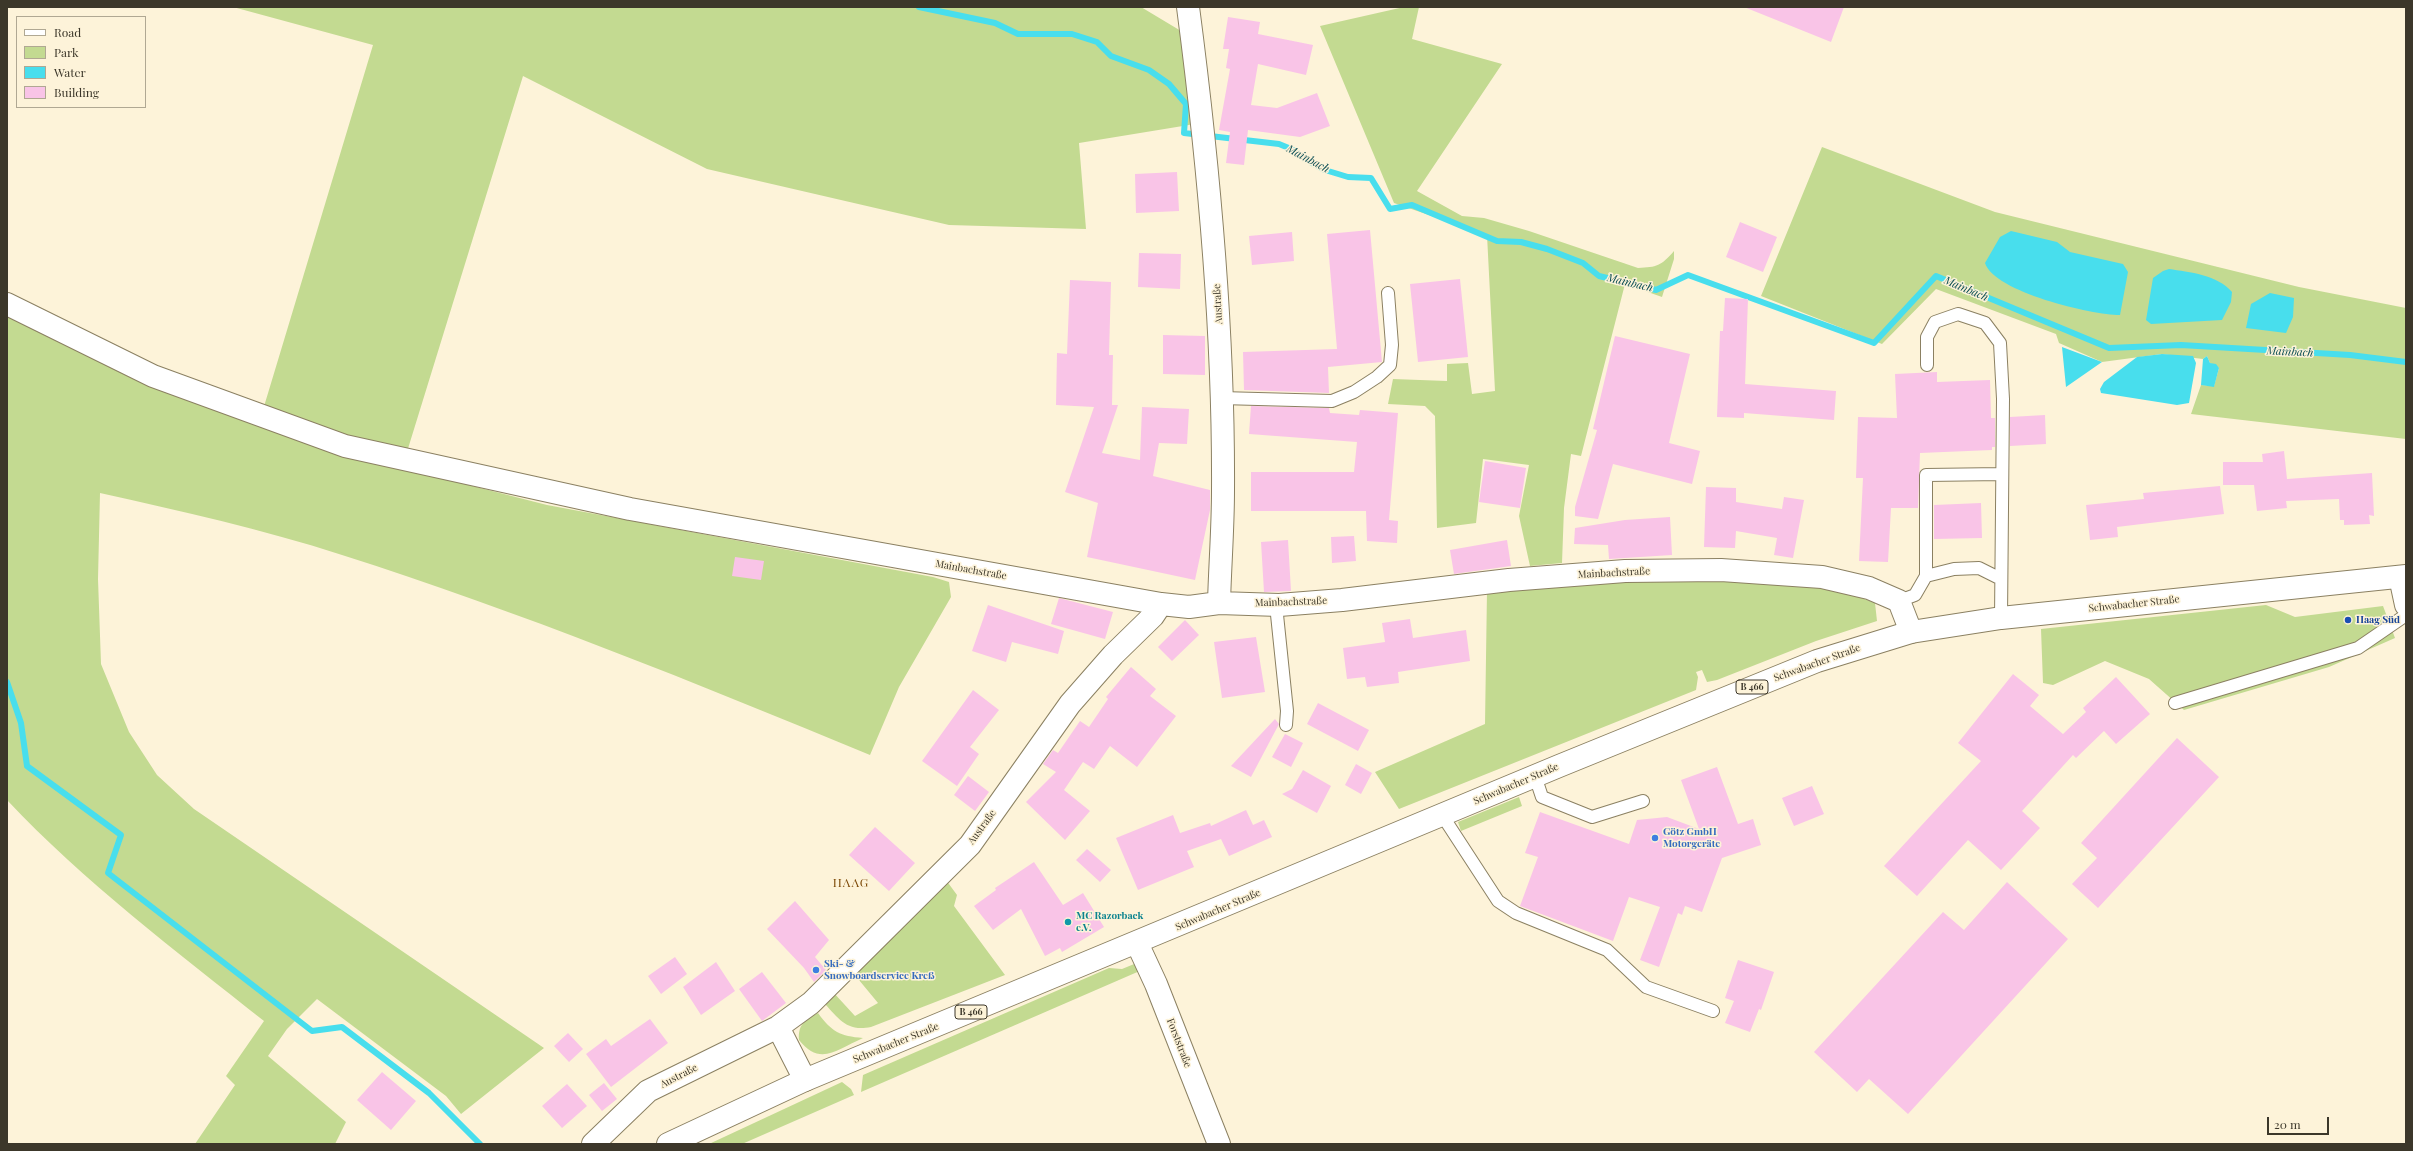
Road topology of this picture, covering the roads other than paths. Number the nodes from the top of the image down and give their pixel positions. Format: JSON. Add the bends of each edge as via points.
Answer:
{"nodes":[{"id":1,"x":1188,"y":7,"type":"edge"},
{"id":2,"x":1388,"y":293,"type":"dead end"},
{"id":3,"x":7,"y":304,"type":"edge"},
{"id":4,"x":1927,"y":366,"type":"dead end"},
{"id":5,"x":1221,"y":398,"type":"junction"},
{"id":6,"x":2002,"y":474,"type":"junction"},
{"id":7,"x":1926,"y":576,"type":"junction"},
{"id":8,"x":2403,"y":576,"type":"edge"},
{"id":9,"x":2001,"y":579,"type":"junction"},
{"id":10,"x":1899,"y":601,"type":"junction"},
{"id":11,"x":1219,"y":603,"type":"junction"},
{"id":12,"x":1161,"y":604,"type":"junction"},
{"id":13,"x":1276,"y":605,"type":"junction"},
{"id":14,"x":2406,"y":605,"type":"edge"},
{"id":15,"x":2406,"y":615,"type":"edge"},
{"id":16,"x":2001,"y":618,"type":"junction"},
{"id":17,"x":1911,"y":632,"type":"junction"},
{"id":18,"x":2174,"y":703,"type":"dead end"},
{"id":19,"x":1286,"y":725,"type":"dead end"},
{"id":20,"x":1535,"y":776,"type":"junction"},
{"id":21,"x":1643,"y":801,"type":"dead end"},
{"id":22,"x":1442,"y":814,"type":"junction"},
{"id":23,"x":1137,"y":943,"type":"junction"},
{"id":24,"x":1713,"y":1011,"type":"dead end"},
{"id":25,"x":778,"y":1027,"type":"junction"},
{"id":26,"x":805,"y":1080,"type":"junction"},
{"id":27,"x":593,"y":1144,"type":"edge"},
{"id":28,"x":668,"y":1144,"type":"edge"},
{"id":29,"x":1219,"y":1144,"type":"edge"}],
"edges":[{"from":1,"to":5,"type":"street","name":"Austraße","via":[[1202,117],[1217,288]]},
{"from":2,"to":5,"type":"lane","via":[[1392,345],[1390,365],[1354,392],[1332,401]]},
{"from":3,"to":12,"type":"street","name":"Mainbachstraße","via":[[153,376],[345,446],[630,509]]},
{"from":4,"to":6,"type":"lane","via":[[1927,337],[1935,322],[1958,314],[1985,324],[2000,343],[2003,399]]},
{"from":5,"to":11,"type":"street","name":"Austraße","via":[[1224,492]]},
{"from":6,"to":7,"type":"lane","via":[[1926,475]]},
{"from":6,"to":9,"type":"lane"},
{"from":7,"to":9,"type":"lane","via":[[1954,569],[1979,568]]},
{"from":7,"to":10,"type":"lane","via":[[1915,595]]},
{"from":8,"to":14,"type":"street"},
{"from":8,"to":16,"type":"street","name":"Schwabacher Straße","number":"B 466"},
{"from":9,"to":16,"type":"lane"},
{"from":10,"to":13,"type":"street","name":"Mainbachstraße","via":[[1869,588],[1822,576],[1721,570],[1617,571]]},
{"from":10,"to":17,"type":"street"},
{"from":11,"to":12,"type":"street","name":"Mainbachstraße","via":[[1189,607]]},
{"from":11,"to":13,"type":"street","name":"Mainbachstraße"},
{"from":12,"to":25,"type":"street","name":"Austraße","via":[[1153,616],[1113,655],[1070,704],[970,845],[811,1003]]},
{"from":13,"to":19,"type":"lane","via":[[1287,711]]},
{"from":15,"to":18,"type":"lane","via":[[2358,648]]},
{"from":16,"to":17,"type":"street","name":"Schwabacher Straße","number":"B 466"},
{"from":17,"to":20,"type":"street","name":"Schwabacher Straße","number":"B 466","via":[[1817,661]]},
{"from":20,"to":21,"type":"lane","via":[[1542,797],[1592,818]]},
{"from":20,"to":22,"type":"street","name":"Schwabacher Straße","number":"B 466"},
{"from":22,"to":23,"type":"street","name":"Schwabacher Straße","number":"B 466"},
{"from":22,"to":24,"type":"lane","via":[[1498,901],[1516,913],[1607,950],[1646,987]]},
{"from":23,"to":26,"type":"street","name":"Schwabacher Straße","number":"B 466"},
{"from":23,"to":29,"type":"street","name":"Forststraße","via":[[1156,984]]},
{"from":25,"to":26,"type":"street"},
{"from":25,"to":27,"type":"street","name":"Austraße","via":[[648,1092]]},
{"from":26,"to":28,"type":"street","name":"Schwabacher Straße","number":"B 466"}]}
